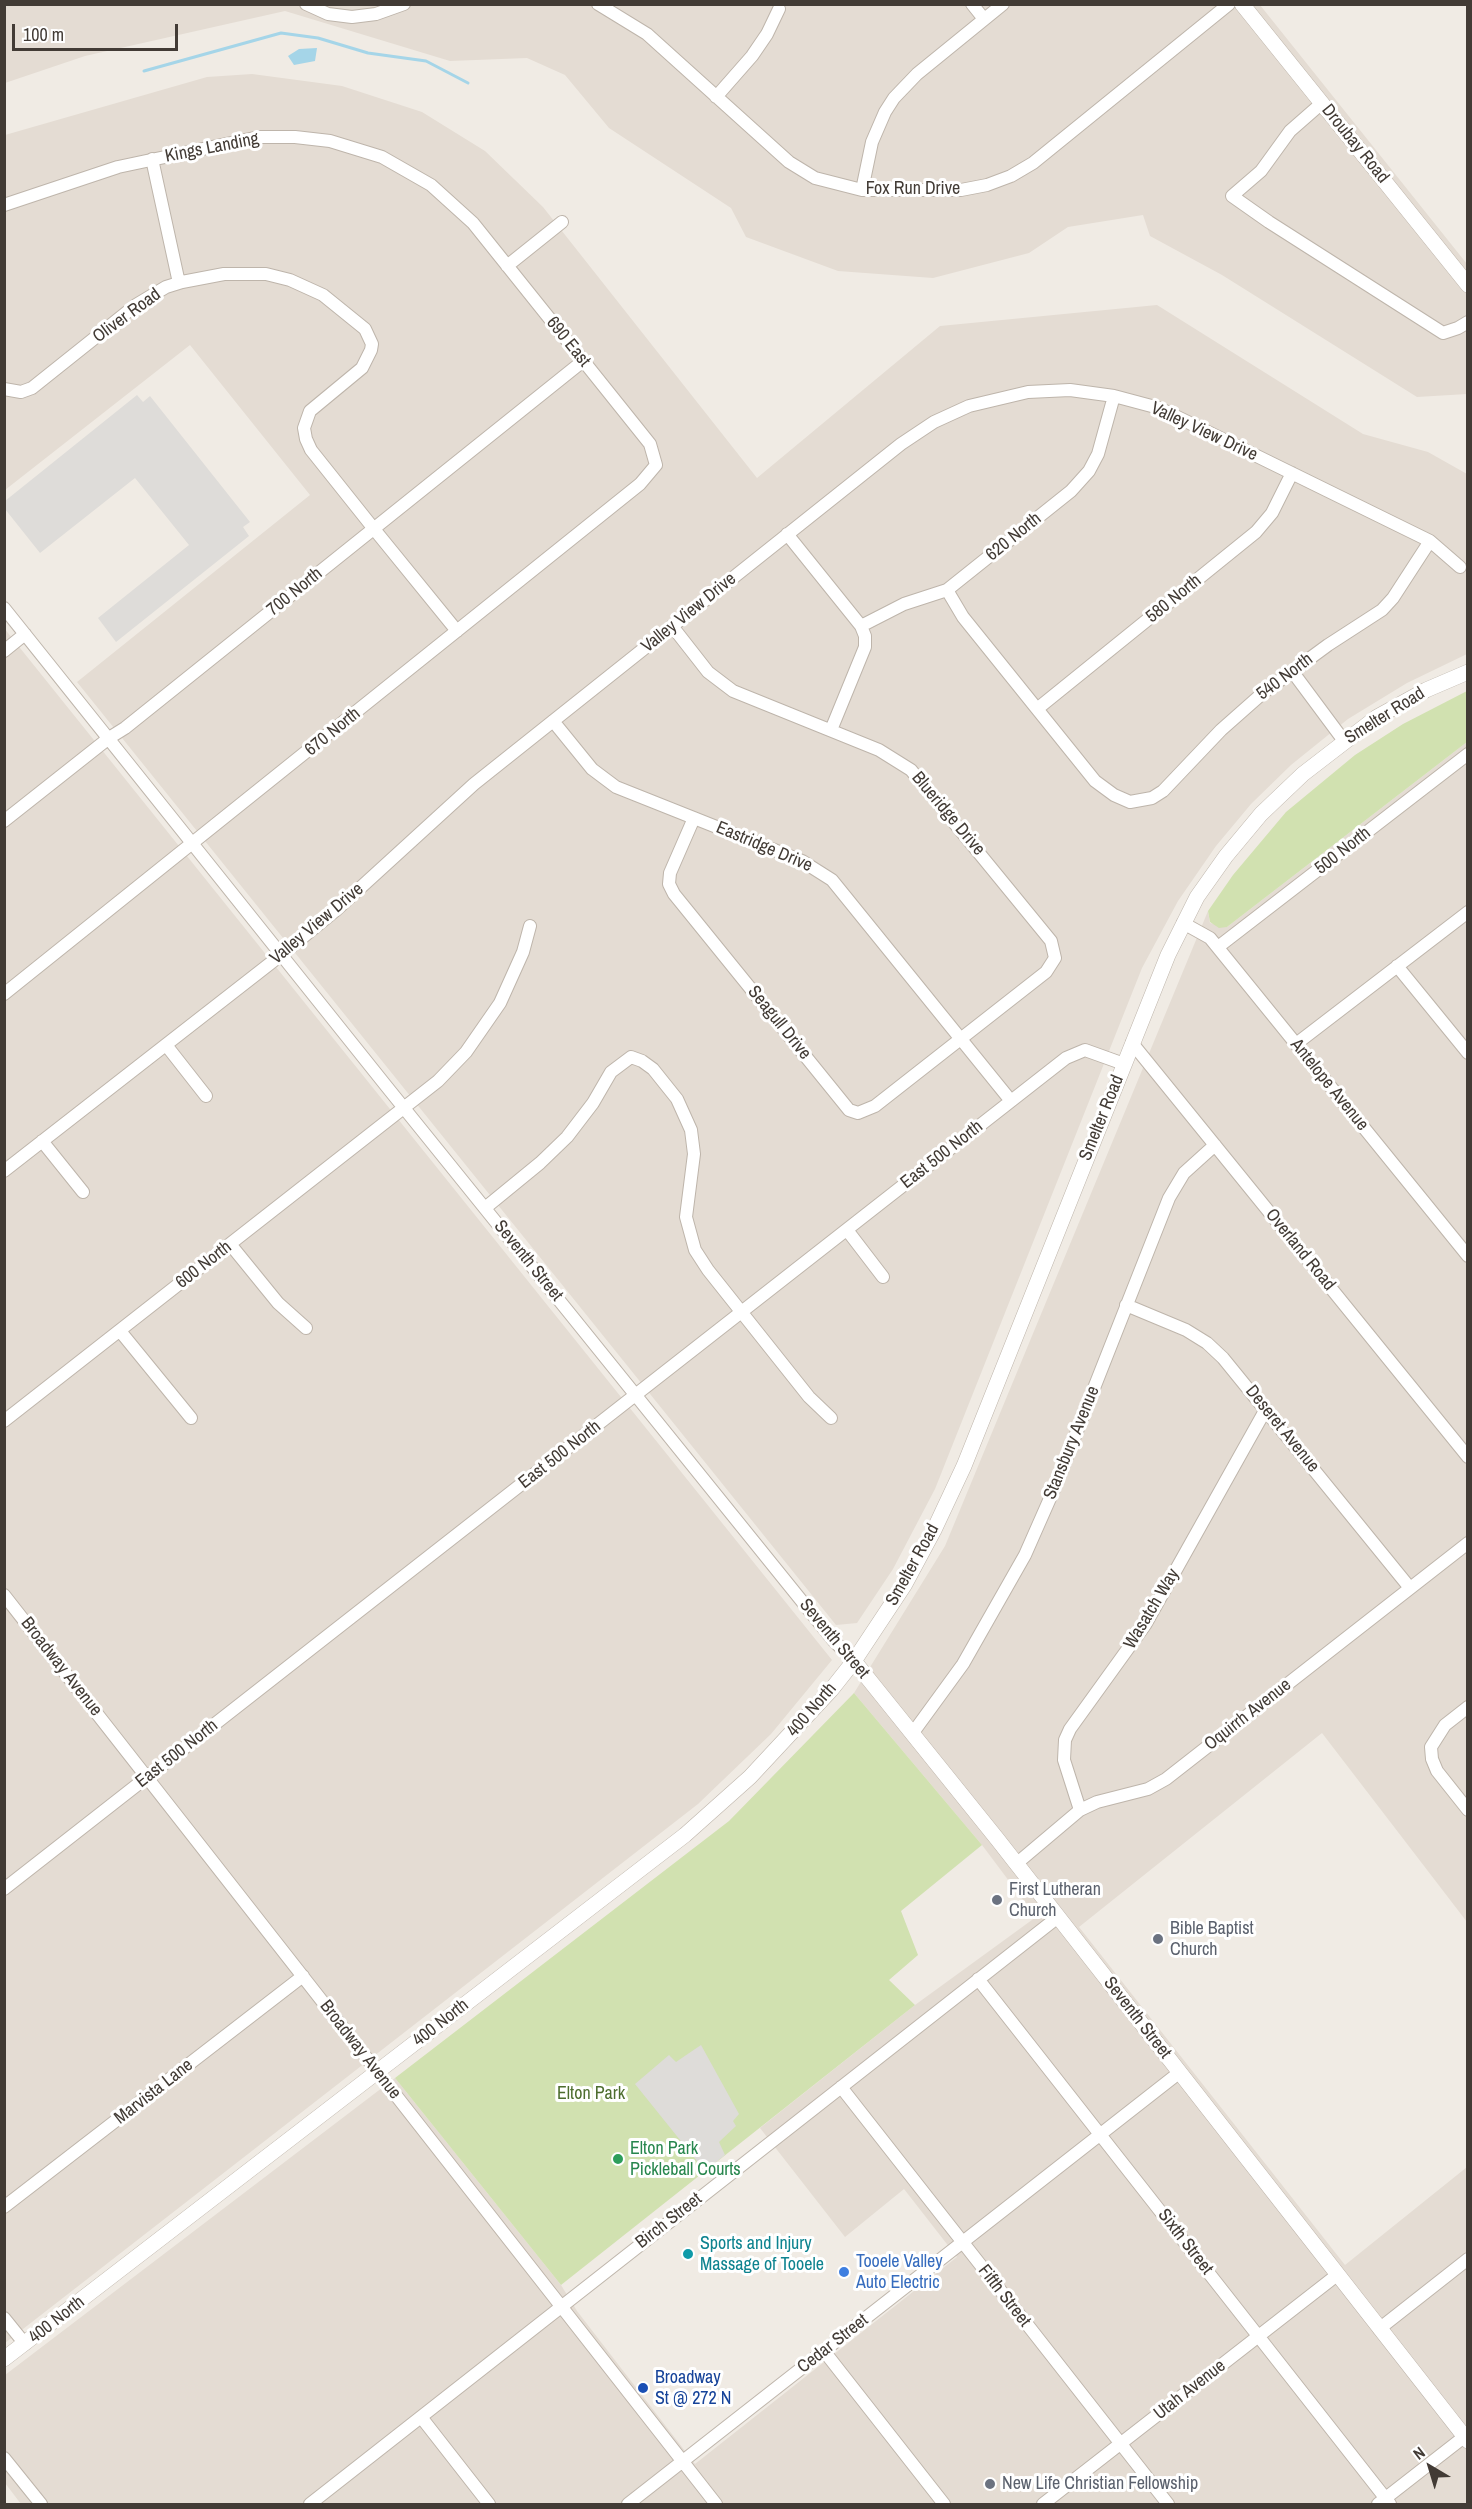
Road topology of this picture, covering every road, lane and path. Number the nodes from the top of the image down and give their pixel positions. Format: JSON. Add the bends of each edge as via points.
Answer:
{"nodes":[{"id":1,"x":306,"y":4,"type":"edge"},
{"id":2,"x":404,"y":4,"type":"edge"},
{"id":3,"x":598,"y":4,"type":"edge"},
{"id":4,"x":972,"y":4,"type":"edge"},
{"id":5,"x":1003,"y":4,"type":"edge"},
{"id":6,"x":1229,"y":4,"type":"edge"},
{"id":7,"x":1242,"y":4,"type":"edge"},
{"id":8,"x":779,"y":9,"type":"dead end"},
{"id":9,"x":984,"y":19,"type":"junction"},
{"id":10,"x":717,"y":97,"type":"junction"},
{"id":11,"x":1322,"y":103,"type":"junction"},
{"id":12,"x":152,"y":159,"type":"junction"},
{"id":13,"x":862,"y":190,"type":"junction"},
{"id":14,"x":4,"y":205,"type":"edge"},
{"id":15,"x":562,"y":222,"type":"dead end"},
{"id":16,"x":473,"y":224,"type":"joint"},
{"id":17,"x":507,"y":266,"type":"junction"},
{"id":18,"x":179,"y":283,"type":"junction"},
{"id":19,"x":1467,"y":285,"type":"edge"},
{"id":20,"x":1467,"y":322,"type":"edge"},
{"id":21,"x":583,"y":361,"type":"junction"},
{"id":22,"x":10,"y":391,"type":"edge"},
{"id":23,"x":1114,"y":396,"type":"junction"},
{"id":24,"x":656,"y":465,"type":"joint"},
{"id":25,"x":1292,"y":473,"type":"junction"},
{"id":26,"x":374,"y":529,"type":"junction"},
{"id":27,"x":787,"y":534,"type":"junction"},
{"id":28,"x":1430,"y":540,"type":"junction"},
{"id":29,"x":1460,"y":567,"type":"dead end"},
{"id":30,"x":947,"y":590,"type":"junction"},
{"id":31,"x":4,"y":608,"type":"edge"},
{"id":32,"x":861,"y":626,"type":"junction"},
{"id":33,"x":672,"y":627,"type":"junction"},
{"id":34,"x":457,"y":631,"type":"junction"},
{"id":35,"x":25,"y":634,"type":"junction"},
{"id":36,"x":4,"y":651,"type":"edge"},
{"id":37,"x":1292,"y":671,"type":"junction"},
{"id":38,"x":1467,"y":672,"type":"edge"},
{"id":39,"x":1037,"y":709,"type":"junction"},
{"id":40,"x":553,"y":721,"type":"junction"},
{"id":41,"x":831,"y":730,"type":"junction"},
{"id":42,"x":109,"y":738,"type":"junction"},
{"id":43,"x":1344,"y":741,"type":"junction"},
{"id":44,"x":1467,"y":754,"type":"edge"},
{"id":45,"x":694,"y":818,"type":"junction"},
{"id":46,"x":4,"y":821,"type":"edge"},
{"id":47,"x":193,"y":843,"type":"junction"},
{"id":48,"x":1467,"y":912,"type":"edge"},
{"id":49,"x":1184,"y":922,"type":"junction"},
{"id":50,"x":530,"y":926,"type":"dead end"},
{"id":51,"x":1218,"y":947,"type":"junction"},
{"id":52,"x":281,"y":955,"type":"junction"},
{"id":53,"x":1397,"y":966,"type":"junction"},
{"id":54,"x":4,"y":993,"type":"edge"},
{"id":55,"x":961,"y":1039,"type":"junction"},
{"id":56,"x":1132,"y":1043,"type":"junction"},
{"id":57,"x":1296,"y":1044,"type":"junction"},
{"id":58,"x":166,"y":1045,"type":"junction"},
{"id":59,"x":1467,"y":1053,"type":"edge"},
{"id":60,"x":1124,"y":1064,"type":"junction"},
{"id":61,"x":206,"y":1096,"type":"dead end"},
{"id":62,"x":1011,"y":1101,"type":"junction"},
{"id":63,"x":405,"y":1108,"type":"junction"},
{"id":64,"x":42,"y":1142,"type":"junction"},
{"id":65,"x":1215,"y":1145,"type":"junction"},
{"id":66,"x":4,"y":1171,"type":"edge"},
{"id":67,"x":83,"y":1192,"type":"dead end"},
{"id":68,"x":485,"y":1208,"type":"junction"},
{"id":69,"x":847,"y":1230,"type":"junction"},
{"id":70,"x":230,"y":1244,"type":"junction"},
{"id":71,"x":1467,"y":1256,"type":"edge"},
{"id":72,"x":883,"y":1277,"type":"dead end"},
{"id":73,"x":1126,"y":1305,"type":"junction"},
{"id":74,"x":741,"y":1312,"type":"junction"},
{"id":75,"x":306,"y":1328,"type":"dead end"},
{"id":76,"x":120,"y":1331,"type":"junction"},
{"id":77,"x":636,"y":1395,"type":"junction"},
{"id":78,"x":1266,"y":1409,"type":"junction"},
{"id":79,"x":191,"y":1418,"type":"dead end"},
{"id":80,"x":831,"y":1418,"type":"dead end"},
{"id":81,"x":4,"y":1421,"type":"edge"},
{"id":82,"x":1467,"y":1457,"type":"edge"},
{"id":83,"x":1467,"y":1543,"type":"edge"},
{"id":84,"x":1410,"y":1588,"type":"junction"},
{"id":85,"x":4,"y":1595,"type":"edge"},
{"id":86,"x":854,"y":1661,"type":"junction"},
{"id":87,"x":1467,"y":1707,"type":"edge"},
{"id":88,"x":912,"y":1734,"type":"junction"},
{"id":89,"x":147,"y":1778,"type":"junction"},
{"id":90,"x":1080,"y":1809,"type":"junction"},
{"id":91,"x":1467,"y":1810,"type":"edge"},
{"id":92,"x":1016,"y":1864,"type":"junction"},
{"id":93,"x":4,"y":1889,"type":"edge"},
{"id":94,"x":1058,"y":1917,"type":"junction"},
{"id":95,"x":303,"y":1976,"type":"junction"},
{"id":96,"x":978,"y":1979,"type":"junction"},
{"id":97,"x":1180,"y":2072,"type":"junction"},
{"id":98,"x":378,"y":2073,"type":"junction"},
{"id":99,"x":841,"y":2087,"type":"junction"},
{"id":100,"x":1101,"y":2134,"type":"junction"},
{"id":101,"x":4,"y":2207,"type":"edge"},
{"id":102,"x":963,"y":2242,"type":"junction"},
{"id":103,"x":1467,"y":2259,"type":"edge"},
{"id":104,"x":1337,"y":2275,"type":"junction"},
{"id":105,"x":562,"y":2307,"type":"junction"},
{"id":106,"x":4,"y":2318,"type":"edge"},
{"id":107,"x":1379,"y":2329,"type":"junction"},
{"id":108,"x":1259,"y":2336,"type":"junction"},
{"id":109,"x":25,"y":2344,"type":"junction"},
{"id":110,"x":824,"y":2351,"type":"junction"},
{"id":111,"x":4,"y":2359,"type":"edge"},
{"id":112,"x":421,"y":2417,"type":"junction"},
{"id":113,"x":1466,"y":2439,"type":"edge"},
{"id":114,"x":1120,"y":2444,"type":"junction"},
{"id":115,"x":4,"y":2458,"type":"edge"},
{"id":116,"x":682,"y":2462,"type":"junction"},
{"id":117,"x":1385,"y":2502,"type":"edge"},
{"id":118,"x":41,"y":2505,"type":"edge"},
{"id":119,"x":310,"y":2505,"type":"edge"},
{"id":120,"x":489,"y":2505,"type":"edge"},
{"id":121,"x":628,"y":2505,"type":"edge"},
{"id":122,"x":716,"y":2505,"type":"edge"},
{"id":123,"x":944,"y":2505,"type":"edge"},
{"id":124,"x":1043,"y":2505,"type":"edge"},
{"id":125,"x":1168,"y":2505,"type":"edge"}],
"edges":[{"from":1,"to":2,"type":"street","via":[[328,14],[352,17]]},
{"from":3,"to":10,"type":"street","name":"Fox Run Drive","via":[[647,34]]},
{"from":4,"to":9,"type":"street"},
{"from":5,"to":9,"type":"street"},
{"from":6,"to":13,"type":"street","name":"Fox Run Drive","via":[[1033,163],[1011,176],[962,190]]},
{"from":7,"to":11,"type":"street","name":"Droubay Road"},
{"from":8,"to":10,"type":"street","via":[[752,56]]},
{"from":9,"to":13,"type":"street","via":[[894,98],[872,142]]},
{"from":10,"to":13,"type":"street","name":"Fox Run Drive","via":[[789,162],[815,177]]},
{"from":11,"to":19,"type":"street","name":"Droubay Road"},
{"from":11,"to":20,"type":"street","via":[[1290,131],[1261,171],[1232,196],[1443,333]]},
{"from":12,"to":14,"type":"street","name":"Kings Landing"},
{"from":12,"to":16,"type":"street","name":"Kings Landing","via":[[259,137],[330,141],[365,150],[407,170],[446,197]]},
{"from":12,"to":18,"type":"street"},
{"from":15,"to":17,"type":"street"},
{"from":16,"to":17,"type":"street","name":"690 East"},
{"from":17,"to":21,"type":"street","name":"690 East"},
{"from":18,"to":22,"type":"street","name":"Oliver Road","via":[[136,305],[32,388]]},
{"from":18,"to":26,"type":"street","name":"Oliver Road","via":[[224,274],[260,273],[284,278],[333,302],[365,329],[372,344],[367,363],[314,407],[304,428],[311,450]]},
{"from":21,"to":24,"type":"street","name":"690 East","via":[[650,444]]},
{"from":21,"to":26,"type":"street","name":"700 North"},
{"from":23,"to":25,"type":"street","name":"Valley View Drive","via":[[1159,408]]},
{"from":23,"to":27,"type":"street","name":"Valley View Drive","via":[[1070,390],[1028,392],[951,413],[901,444]]},
{"from":23,"to":30,"type":"street","name":"620 North","via":[[1098,454],[1084,478]]},
{"from":24,"to":34,"type":"street","name":"670 North","via":[[640,484]]},
{"from":25,"to":28,"type":"street","name":"Valley View Drive"},
{"from":25,"to":39,"type":"street","name":"580 North","via":[[1272,513],[1256,532]]},
{"from":26,"to":34,"type":"street"},
{"from":26,"to":42,"type":"street","name":"700 North"},
{"from":27,"to":32,"type":"street"},
{"from":27,"to":33,"type":"street","name":"Valley View Drive"},
{"from":28,"to":29,"type":"street","name":"Valley View Drive"},
{"from":28,"to":37,"type":"street","name":"540 North","via":[[1382,610]]},
{"from":30,"to":32,"type":"street","name":"620 North","via":[[904,604]]},
{"from":30,"to":39,"type":"street","via":[[963,617]]},
{"from":31,"to":35,"type":"street","name":"Seventh Street"},
{"from":32,"to":41,"type":"street","via":[[865,647]]},
{"from":33,"to":40,"type":"street","name":"Valley View Drive"},
{"from":33,"to":41,"type":"street","name":"Blueridge Drive","via":[[708,672],[724,685]]},
{"from":34,"to":47,"type":"street","name":"670 North"},
{"from":35,"to":36,"type":"street"},
{"from":35,"to":42,"type":"street","name":"Seventh Street"},
{"from":37,"to":39,"type":"street","name":"540 North","via":[[1221,730],[1164,791],[1130,802],[1095,781]]},
{"from":37,"to":43,"type":"street"},
{"from":38,"to":43,"type":"street","name":"Smelter Road","via":[[1377,717]]},
{"from":40,"to":45,"type":"street","name":"Eastridge Drive","via":[[585,762],[607,782]]},
{"from":40,"to":52,"type":"street","name":"Valley View Drive","via":[[474,784]]},
{"from":41,"to":55,"type":"street","name":"Blueridge Drive","via":[[887,754],[911,770],[1052,941],[1055,958],[1046,972]]},
{"from":42,"to":46,"type":"street","name":"700 North"},
{"from":42,"to":47,"type":"street","name":"Seventh Street"},
{"from":43,"to":49,"type":"street","name":"Smelter Road","via":[[1262,814],[1226,856]]},
{"from":44,"to":51,"type":"street","name":"500 North"},
{"from":45,"to":55,"type":"street","name":"Eastridge Drive","via":[[802,861],[832,880]]},
{"from":45,"to":55,"type":"street","name":"Seagull Drive","via":[[670,873],[669,884],[674,894],[849,1110],[858,1113],[875,1106]]},
{"from":47,"to":52,"type":"street","name":"Seventh Street"},
{"from":47,"to":54,"type":"street","name":"670 North"},
{"from":48,"to":53,"type":"street"},
{"from":49,"to":51,"type":"street","name":"Antelope Avenue"},
{"from":49,"to":56,"type":"street","name":"Smelter Road"},
{"from":50,"to":63,"type":"street","name":"600 North","via":[[510,986],[490,1020],[452,1067]]},
{"from":51,"to":57,"type":"street","name":"Antelope Avenue"},
{"from":52,"to":58,"type":"street","name":"Valley View Drive"},
{"from":52,"to":63,"type":"street","name":"Seventh Street"},
{"from":53,"to":57,"type":"street"},
{"from":53,"to":59,"type":"street"},
{"from":55,"to":62,"type":"street","name":"Eastridge Drive"},
{"from":56,"to":60,"type":"street","name":"Smelter Road"},
{"from":56,"to":65,"type":"street","name":"Overland Road"},
{"from":57,"to":71,"type":"street","name":"Antelope Avenue"},
{"from":58,"to":61,"type":"street"},
{"from":58,"to":64,"type":"street","name":"Valley View Drive"},
{"from":60,"to":62,"type":"street","name":"East 500 North","via":[[1085,1050],[1076,1052]]},
{"from":60,"to":86,"type":"street","name":"Smelter Road","via":[[964,1466],[905,1584]]},
{"from":62,"to":69,"type":"street","name":"East 500 North"},
{"from":63,"to":68,"type":"street","name":"Seventh Street"},
{"from":63,"to":70,"type":"street","name":"600 North"},
{"from":64,"to":66,"type":"street","name":"Valley View Drive"},
{"from":64,"to":67,"type":"street"},
{"from":65,"to":73,"type":"street","name":"Stansbury Avenue","via":[[1189,1167],[1173,1190]]},
{"from":65,"to":82,"type":"street","name":"Overland Road"},
{"from":68,"to":74,"type":"street","via":[[567,1137],[611,1072],[631,1057],[653,1069],[677,1099],[687,1120],[694,1154],[686,1206],[691,1240],[701,1260]]},
{"from":68,"to":77,"type":"street","name":"Seventh Street"},
{"from":69,"to":72,"type":"street"},
{"from":69,"to":74,"type":"street","name":"East 500 North"},
{"from":70,"to":75,"type":"street","via":[[278,1303]]},
{"from":70,"to":76,"type":"street","name":"600 North"},
{"from":73,"to":78,"type":"street","name":"Deseret Avenue","via":[[1176,1325],[1207,1343]]},
{"from":73,"to":88,"type":"street","name":"Stansbury Avenue","via":[[1025,1555],[963,1664]]},
{"from":74,"to":77,"type":"street","name":"East 500 North"},
{"from":74,"to":80,"type":"street","via":[[809,1397]]},
{"from":76,"to":79,"type":"street"},
{"from":76,"to":81,"type":"street","name":"600 North"},
{"from":77,"to":86,"type":"street","name":"Seventh Street"},
{"from":77,"to":89,"type":"street","name":"East 500 North"},
{"from":78,"to":84,"type":"street","name":"Deseret Avenue"},
{"from":78,"to":90,"type":"street","name":"Wasatch Way","via":[[1145,1625],[1065,1740],[1066,1770]]},
{"from":83,"to":84,"type":"street","name":"Oquirrh Avenue"},
{"from":84,"to":90,"type":"street","name":"Oquirrh Avenue","via":[[1166,1779],[1136,1793]]},
{"from":85,"to":89,"type":"street","name":"Broadway Avenue"},
{"from":86,"to":88,"type":"street","name":"Seventh Street"},
{"from":86,"to":98,"type":"street","name":"400 North","via":[[780,1746],[701,1820]]},
{"from":87,"to":91,"type":"street","via":[[1445,1725],[1431,1747],[1437,1771]]},
{"from":88,"to":92,"type":"street","name":"Seventh Street"},
{"from":89,"to":93,"type":"street","name":"East 500 North"},
{"from":89,"to":95,"type":"street","name":"Broadway Avenue"},
{"from":90,"to":92,"type":"street","name":"Oquirrh Avenue"},
{"from":92,"to":94,"type":"street","name":"Seventh Street"},
{"from":94,"to":96,"type":"street","name":"Birch Street"},
{"from":94,"to":97,"type":"street","name":"Seventh Street"},
{"from":95,"to":98,"type":"street","name":"Broadway Avenue"},
{"from":95,"to":101,"type":"street","name":"Marvista Lane"},
{"from":96,"to":99,"type":"street","name":"Birch Street"},
{"from":96,"to":100,"type":"street","name":"Sixth Street"},
{"from":97,"to":100,"type":"street","name":"Cedar Street"},
{"from":97,"to":104,"type":"street","name":"Seventh Street"},
{"from":98,"to":105,"type":"street","name":"Broadway Avenue"},
{"from":98,"to":109,"type":"street","name":"400 North"},
{"from":99,"to":102,"type":"street","name":"Fifth Street"},
{"from":99,"to":105,"type":"street","name":"Birch Street"},
{"from":100,"to":102,"type":"street","name":"Cedar Street"},
{"from":100,"to":108,"type":"street","name":"Sixth Street"},
{"from":102,"to":110,"type":"street","name":"Cedar Street"},
{"from":102,"to":114,"type":"street","name":"Fifth Street"},
{"from":103,"to":107,"type":"street"},
{"from":104,"to":107,"type":"street","name":"Seventh Street"},
{"from":104,"to":108,"type":"street","name":"Utah Avenue"},
{"from":105,"to":112,"type":"street","name":"Birch Street"},
{"from":105,"to":116,"type":"street","name":"Broadway Avenue"},
{"from":106,"to":109,"type":"street"},
{"from":107,"to":113,"type":"street","name":"Seventh Street"},
{"from":108,"to":114,"type":"street","name":"Utah Avenue"},
{"from":108,"to":117,"type":"street","name":"Sixth Street"},
{"from":109,"to":111,"type":"street","name":"400 North"},
{"from":110,"to":116,"type":"street","name":"Cedar Street"},
{"from":110,"to":123,"type":"street"},
{"from":112,"to":119,"type":"street","name":"Birch Street"},
{"from":112,"to":120,"type":"street"},
{"from":113,"to":117,"type":"street"},
{"from":114,"to":124,"type":"street","name":"Utah Avenue"},
{"from":114,"to":125,"type":"street","name":"Fifth Street"},
{"from":115,"to":118,"type":"street"},
{"from":116,"to":121,"type":"street","name":"Cedar Street"},
{"from":116,"to":122,"type":"street","name":"Broadway Avenue"}]}
